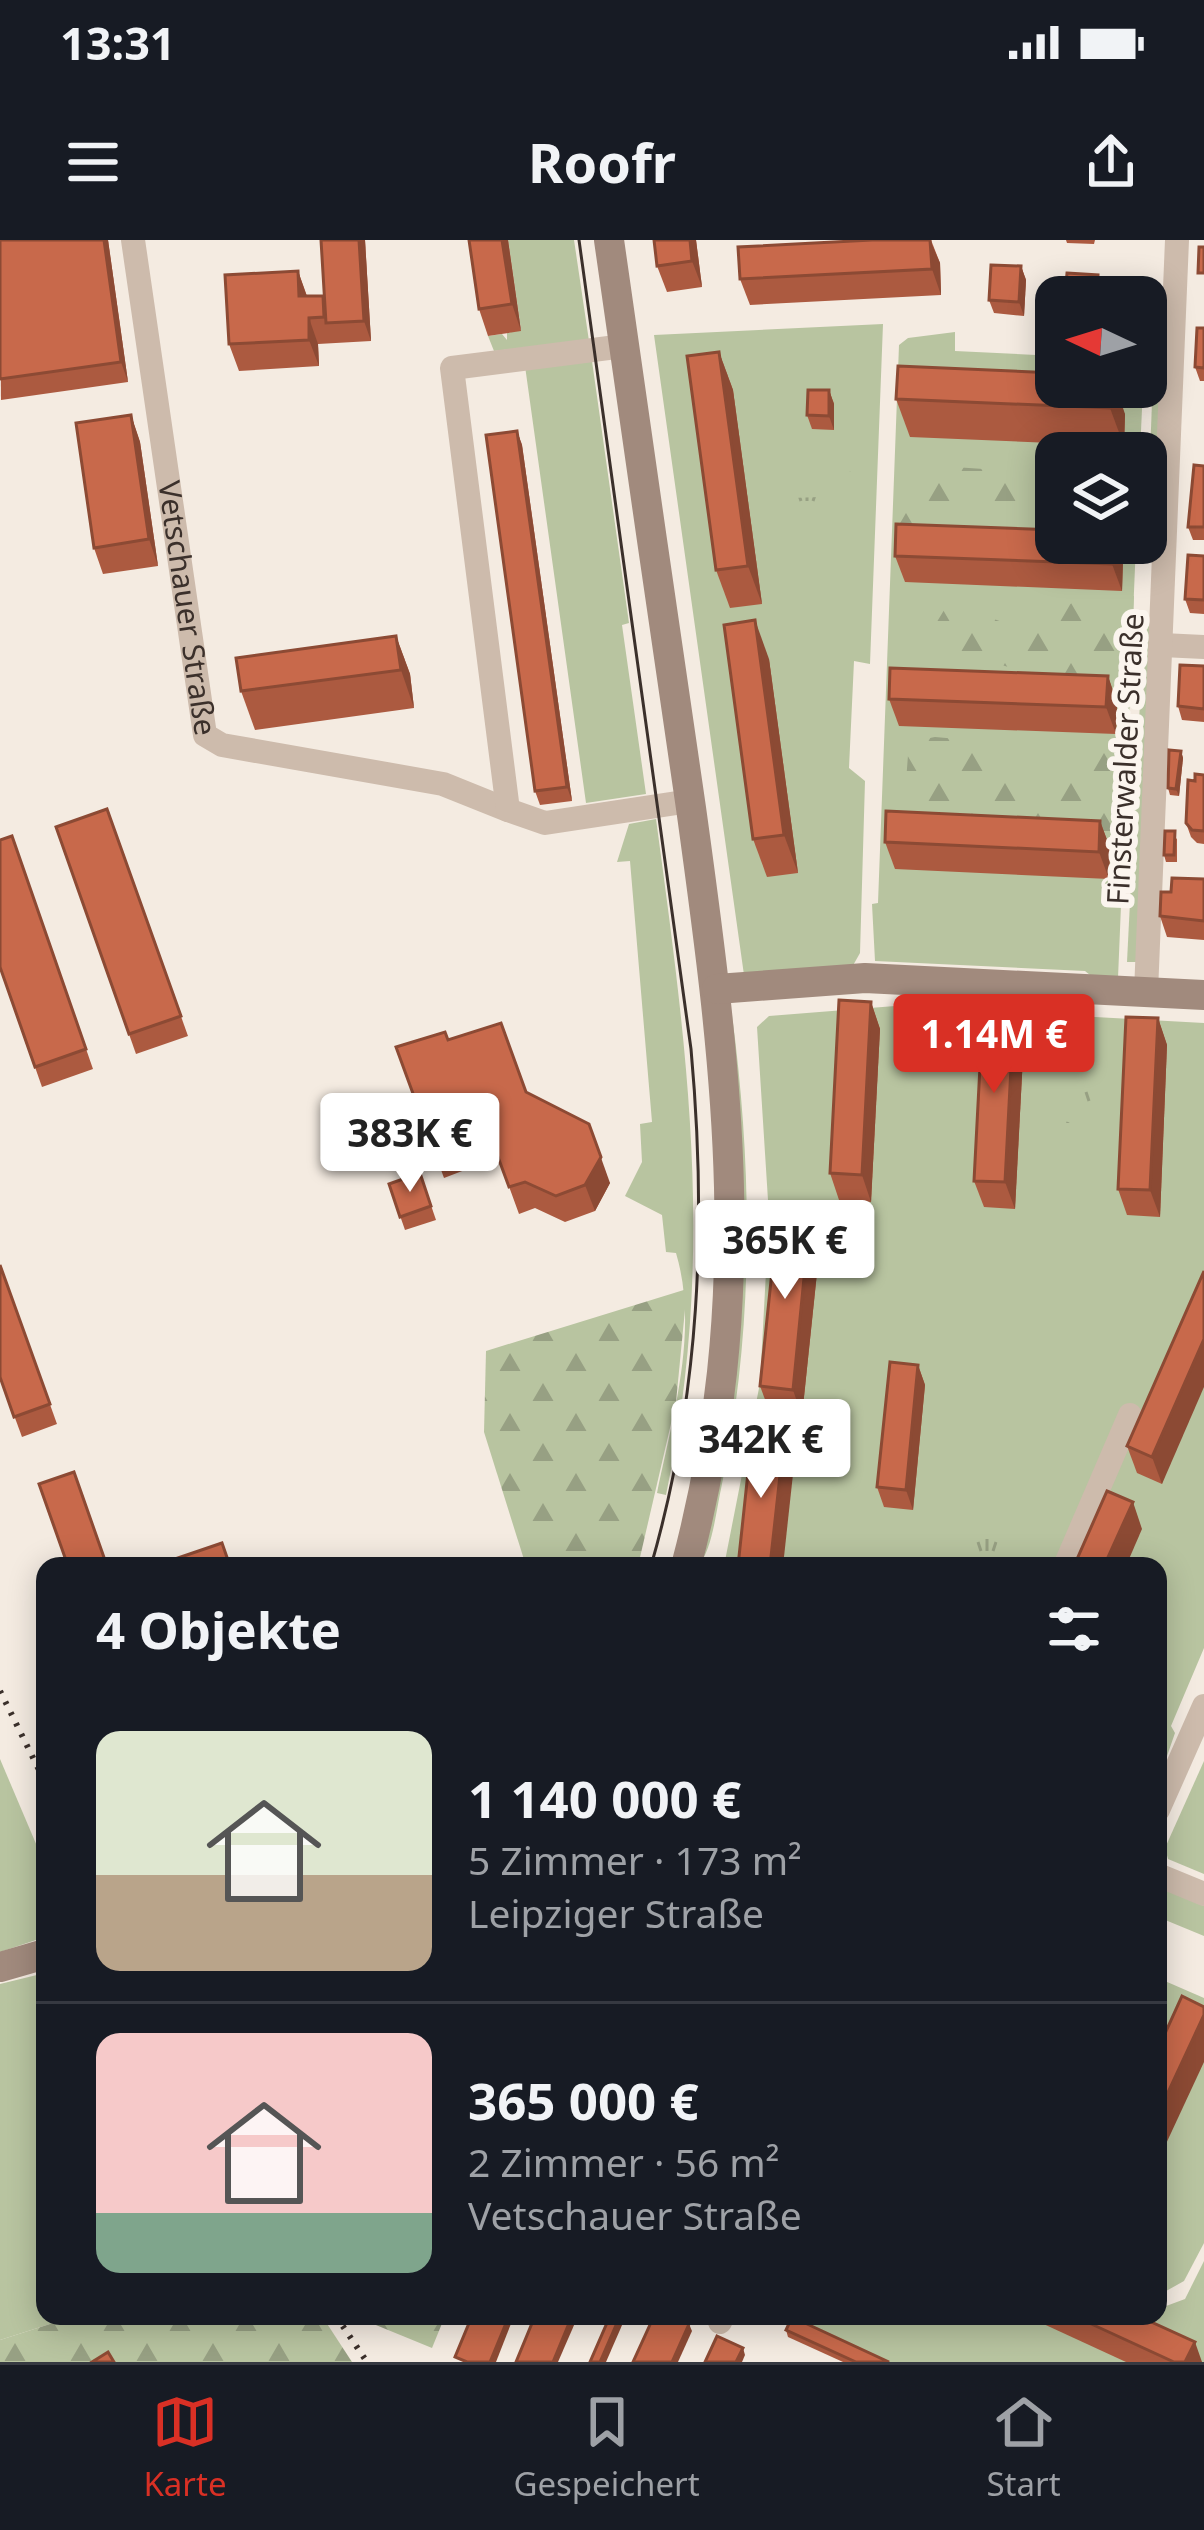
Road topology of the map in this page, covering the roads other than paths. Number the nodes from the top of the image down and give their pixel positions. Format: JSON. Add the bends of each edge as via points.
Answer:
{"nodes":[{"id":1,"x":133,"y":240,"type":"edge"},
{"id":2,"x":610,"y":240,"type":"edge"},
{"id":3,"x":1178,"y":240,"type":"edge"},
{"id":4,"x":624,"y":346,"type":"junction"},
{"id":5,"x":1162,"y":645,"type":"junction"},
{"id":6,"x":1204,"y":647,"type":"edge"},
{"id":7,"x":690,"y":801,"type":"junction"},
{"id":8,"x":508,"y":810,"type":"junction"},
{"id":9,"x":717,"y":989,"type":"junction"},
{"id":10,"x":1146,"y":992,"type":"junction"},
{"id":11,"x":1204,"y":995,"type":"edge"},
{"id":12,"x":1130,"y":1415,"type":"dead end"},
{"id":13,"x":688,"y":1557,"type":"edge"},
{"id":14,"x":1069,"y":1557,"type":"edge"},
{"id":15,"x":1204,"y":1706,"type":"edge"},
{"id":16,"x":1167,"y":1790,"type":"edge"},
{"id":17,"x":1167,"y":1878,"type":"edge"},
{"id":18,"x":1204,"y":1894,"type":"edge"},
{"id":19,"x":36,"y":1957,"type":"edge"},
{"id":20,"x":0,"y":1967,"type":"edge"}],
"edges":[{"from":1,"to":8,"type":"street","name":"Vetschauer Straße","via":[[205,735],[222,745],[443,784]]},
{"from":2,"to":4,"type":"street"},
{"from":3,"to":5,"type":"street","name":"Finsterwalder Straße"},
{"from":4,"to":7,"type":"street"},
{"from":4,"to":8,"type":"street","via":[[452,368]]},
{"from":5,"to":6,"type":"street"},
{"from":5,"to":10,"type":"street","name":"Finsterwalder Straße"},
{"from":7,"to":8,"type":"street","name":"Vetschauer Straße","via":[[545,824]]},
{"from":7,"to":9,"type":"street"},
{"from":9,"to":10,"type":"street","via":[[865,978]]},
{"from":9,"to":13,"type":"street","via":[[731,1143],[730,1286],[721,1404]]},
{"from":10,"to":11,"type":"street"},
{"from":12,"to":14,"type":"street"},
{"from":15,"to":16,"type":"street"},
{"from":17,"to":18,"type":"street"},
{"from":19,"to":20,"type":"street"}]}
